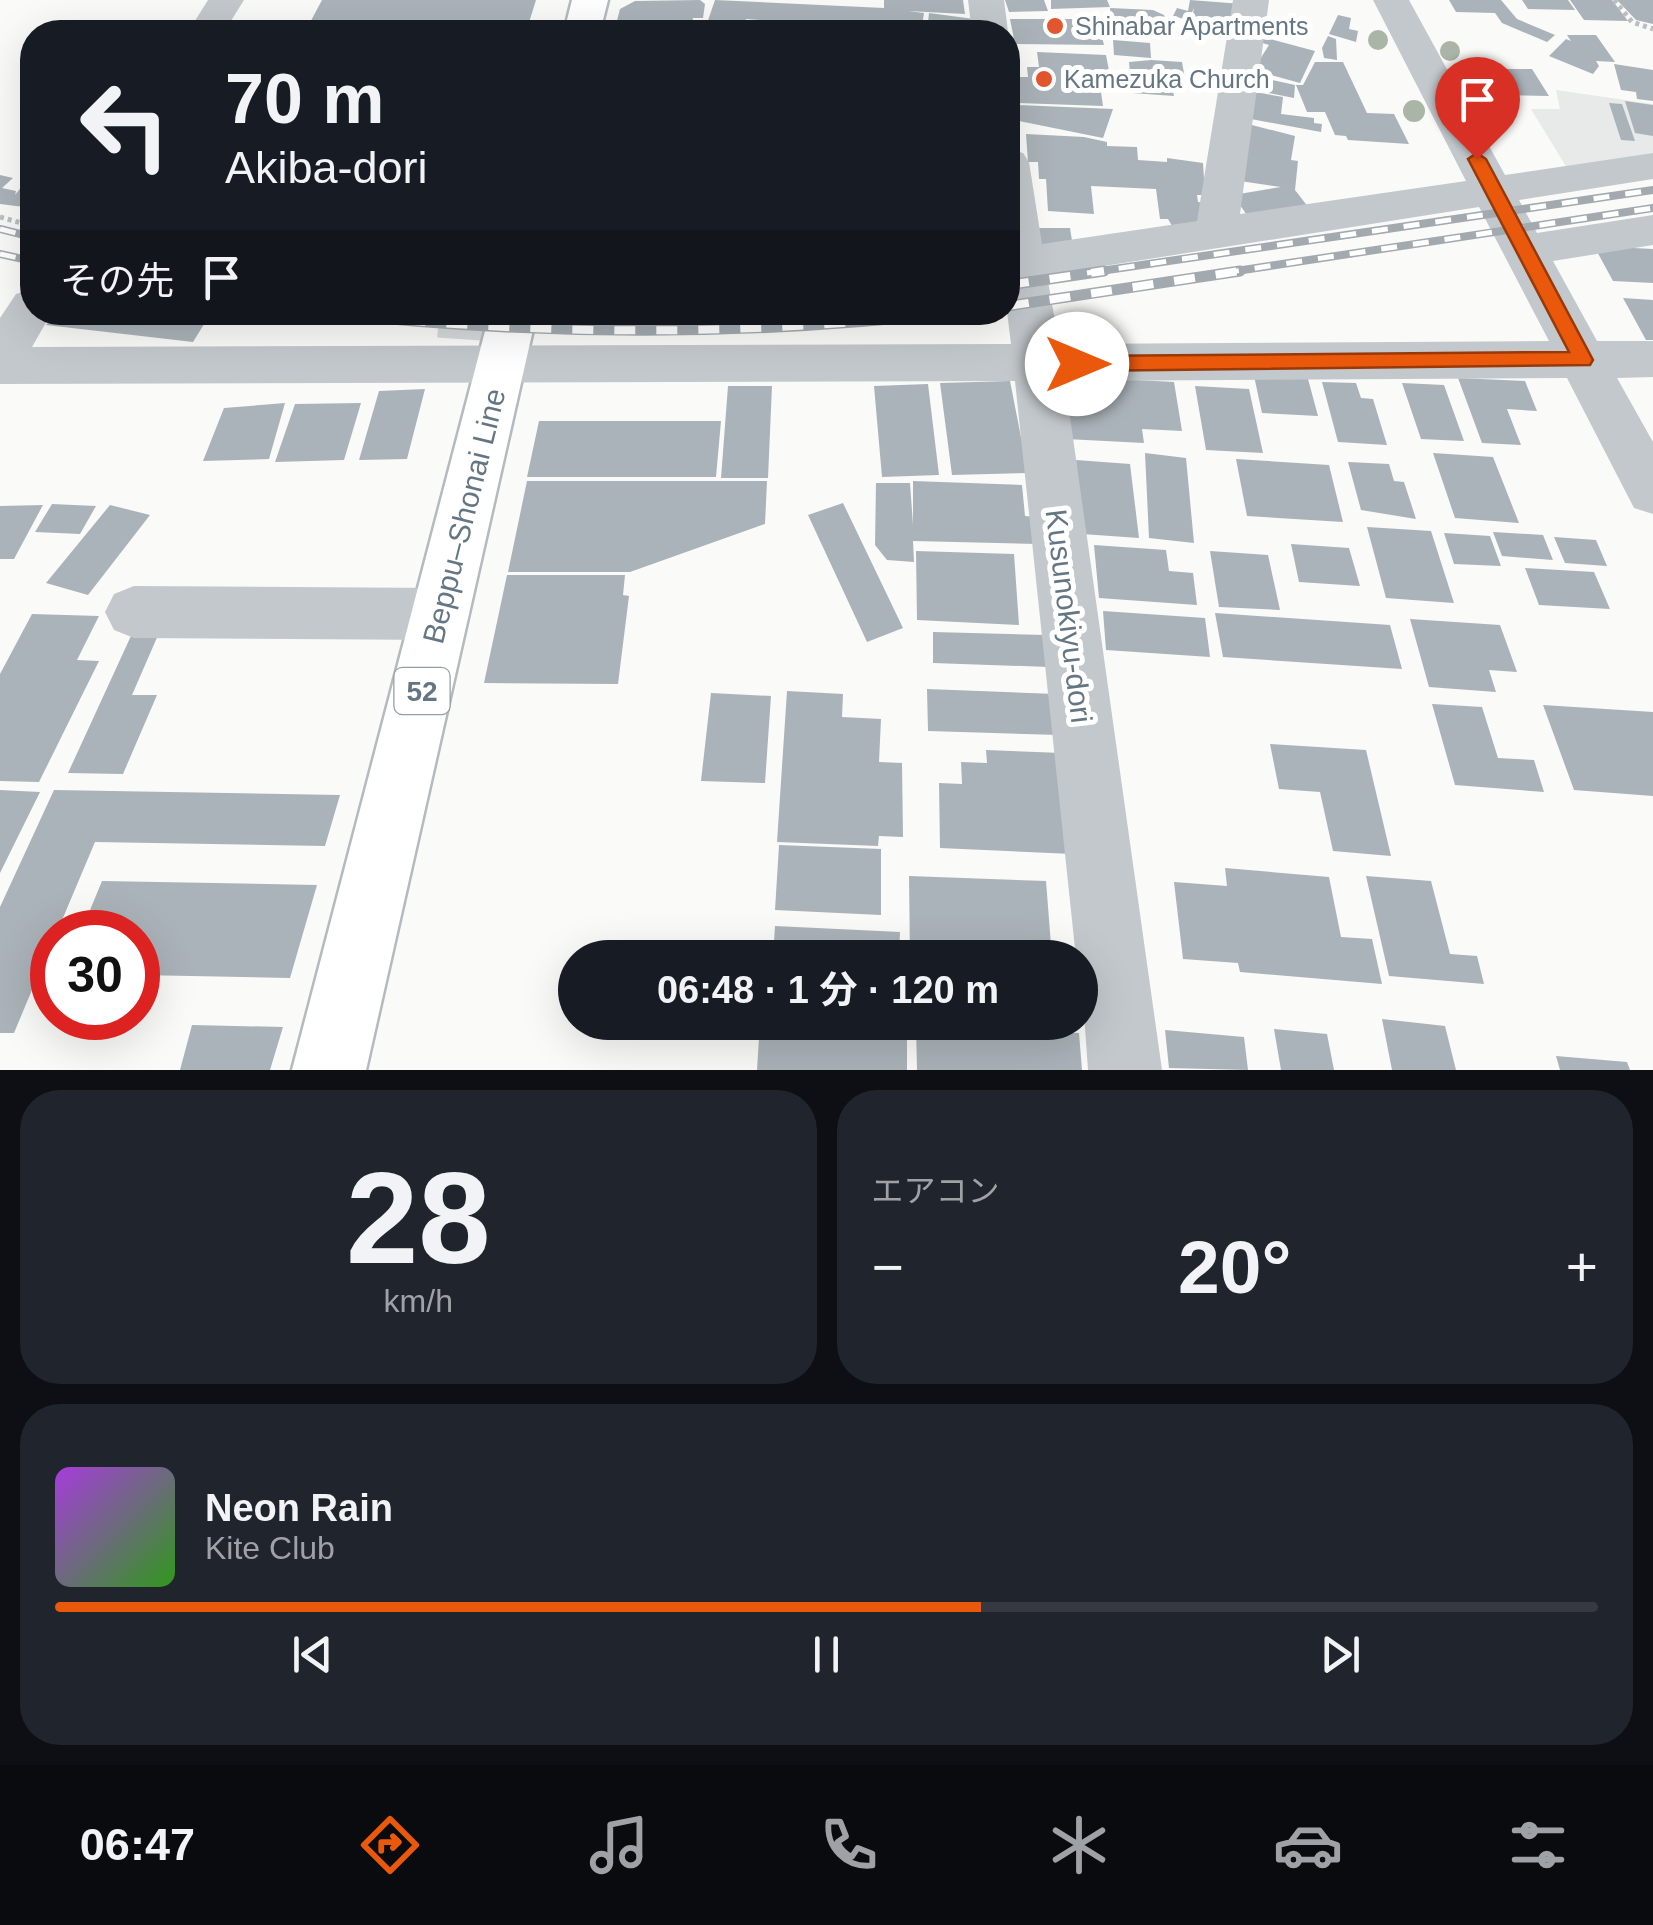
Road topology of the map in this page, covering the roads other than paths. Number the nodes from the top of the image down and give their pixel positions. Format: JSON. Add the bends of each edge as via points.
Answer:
{"nodes":[{"id":1,"x":1251,"y":0,"type":"edge"},
{"id":2,"x":1391,"y":0,"type":"edge"},
{"id":3,"x":1653,"y":166,"type":"edge"},
{"id":4,"x":1494,"y":191,"type":"junction"},
{"id":5,"x":1653,"y":230,"type":"edge"},
{"id":6,"x":1220,"y":233,"type":"junction"},
{"id":7,"x":1525,"y":250,"type":"junction"},
{"id":8,"x":1020,"y":263,"type":"edge"},
{"id":9,"x":1020,"y":289,"type":"edge"},
{"id":10,"x":21,"y":325,"type":"edge"},
{"id":11,"x":507,"y":339,"type":"edge"},
{"id":12,"x":1653,"y":359,"type":"edge"},
{"id":13,"x":1583,"y":360,"type":"junction"},
{"id":14,"x":0,"y":361,"type":"edge"},
{"id":15,"x":1038,"y":364,"type":"junction"},
{"id":16,"x":1653,"y":492,"type":"edge"},
{"id":17,"x":134,"y":612,"type":"dead end"},
{"id":18,"x":440,"y":614,"type":"junction"},
{"id":19,"x":329,"y":1070,"type":"edge"},
{"id":20,"x":1125,"y":1070,"type":"edge"}],
"edges":[{"from":1,"to":6,"type":"street"},
{"from":2,"to":4,"type":"street"},
{"from":3,"to":4,"type":"street"},
{"from":4,"to":6,"type":"street"},
{"from":4,"to":7,"type":"street"},
{"from":5,"to":7,"type":"street"},
{"from":6,"to":8,"type":"street"},
{"from":7,"to":13,"type":"street"},
{"from":9,"to":15,"type":"street","name":"Kusunokiyu-dori"},
{"from":10,"to":14,"type":"street"},
{"from":11,"to":14,"type":"street"},
{"from":11,"to":15,"type":"street"},
{"from":11,"to":18,"type":"main road","name":"Beppu–Shonai Line","number":"52"},
{"from":12,"to":13,"type":"street"},
{"from":13,"to":15,"type":"street"},
{"from":13,"to":16,"type":"street"},
{"from":15,"to":20,"type":"street","name":"Kusunokiyu-dori"},
{"from":17,"to":18,"type":"street"},
{"from":18,"to":19,"type":"main road","name":"Beppu–Shonai Line","number":"52"}]}
